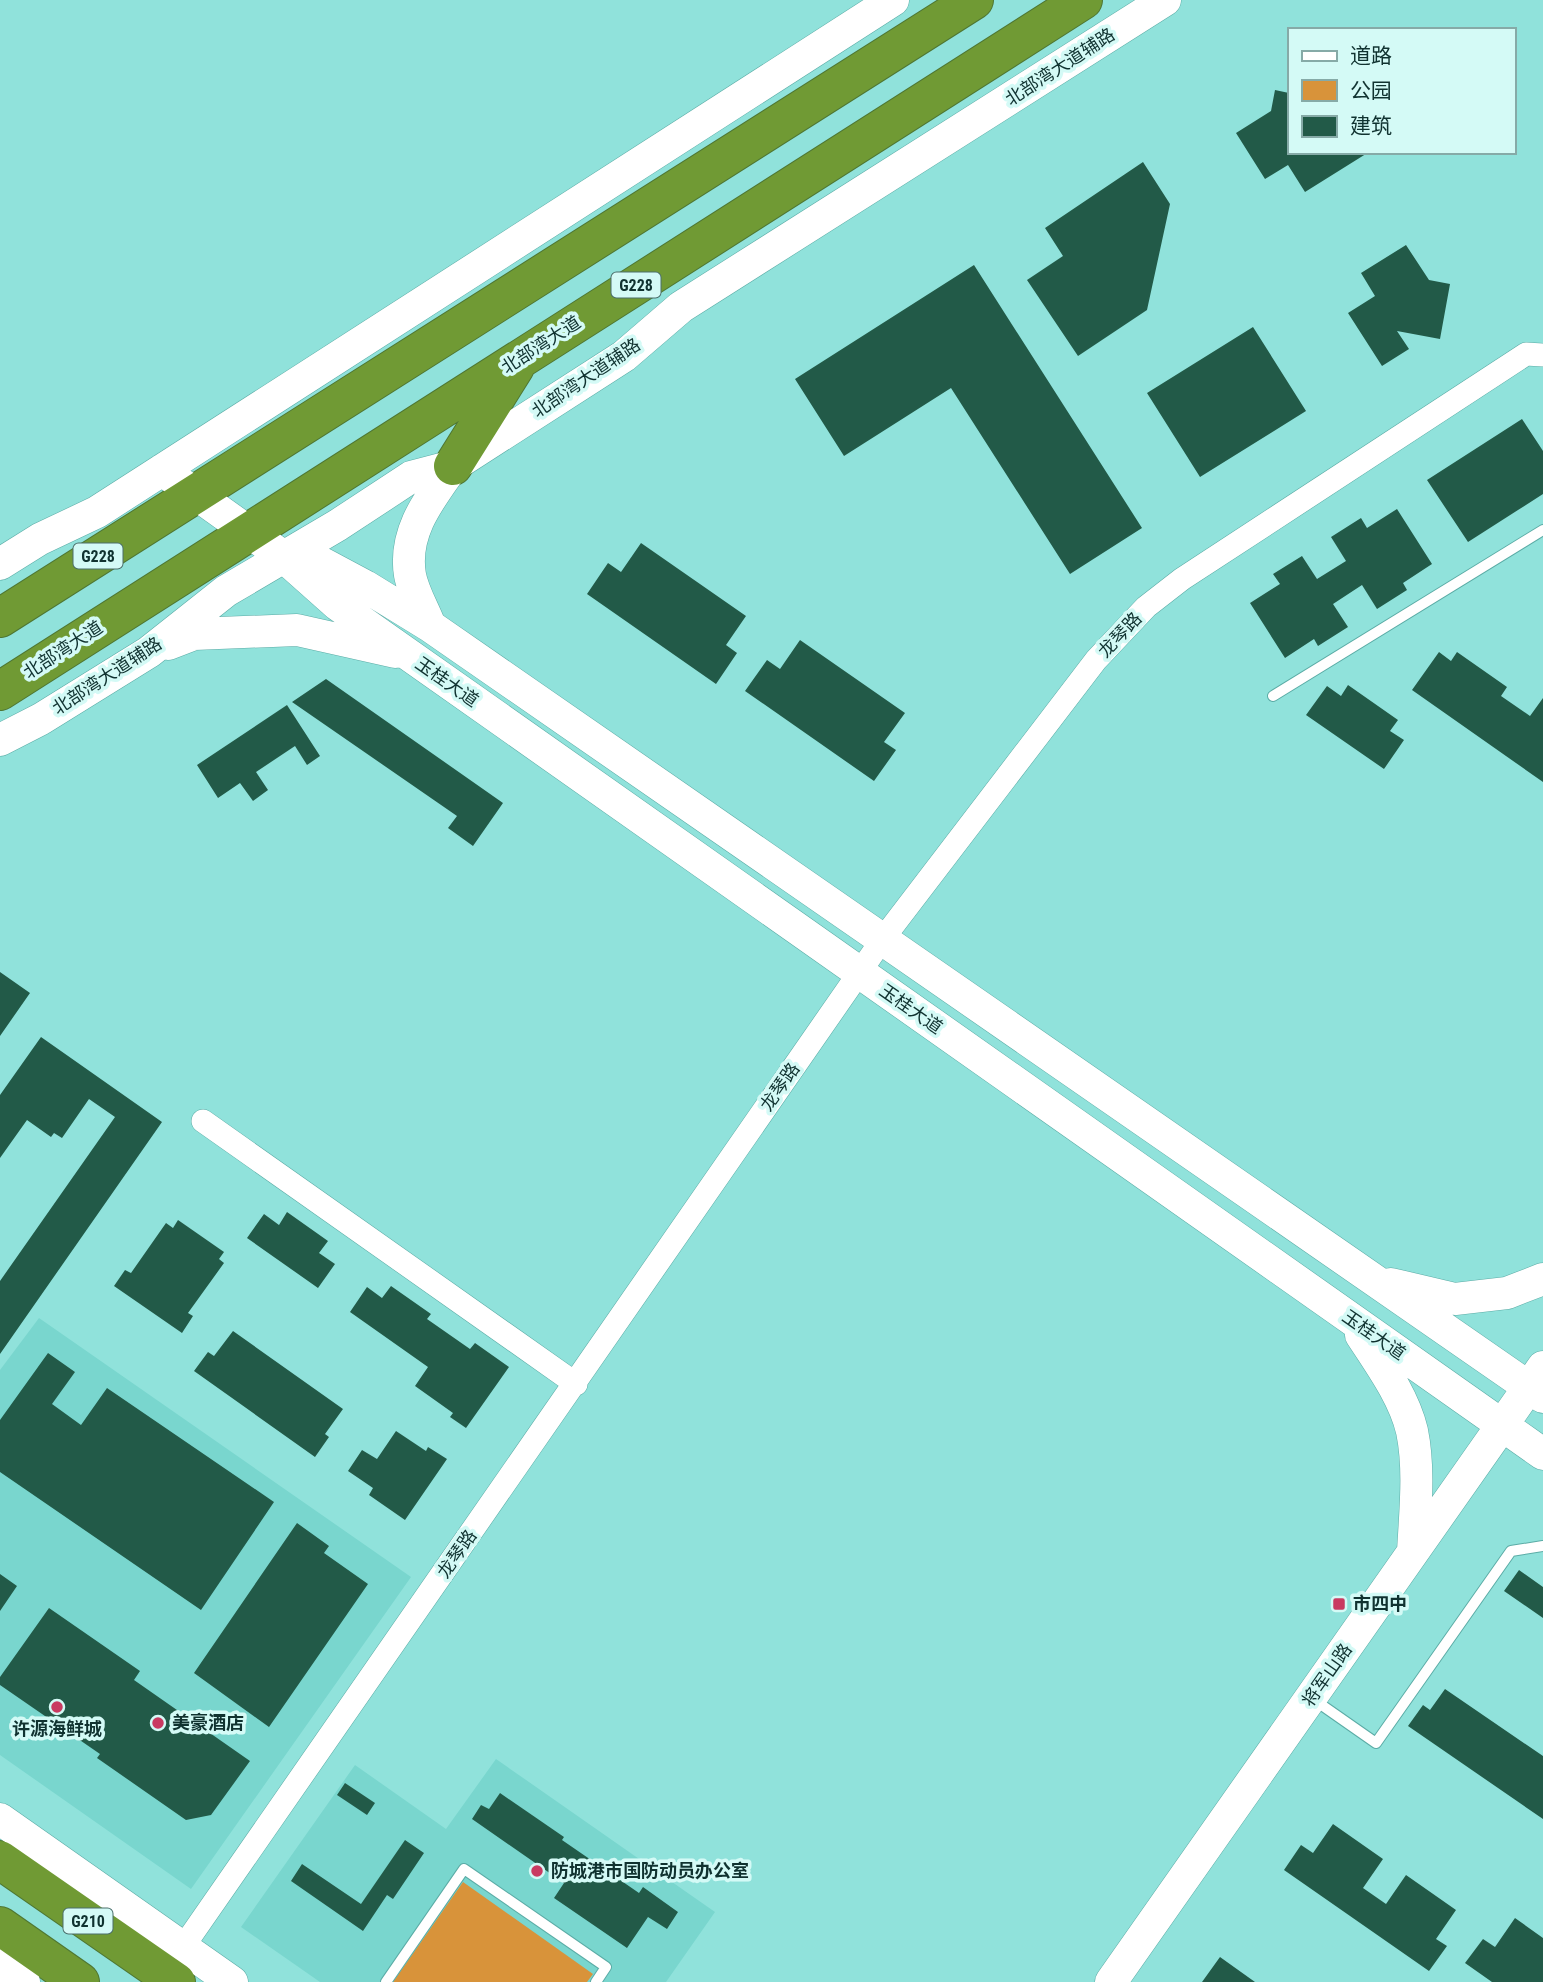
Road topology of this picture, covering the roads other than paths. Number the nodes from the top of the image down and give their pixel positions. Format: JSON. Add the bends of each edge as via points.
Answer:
{"nodes":[{"id":1,"x":893,"y":0,"type":"edge"},
{"id":2,"x":974,"y":0,"type":"edge"},
{"id":3,"x":1083,"y":0,"type":"edge"},
{"id":4,"x":1165,"y":0,"type":"edge"},
{"id":5,"x":1543,"y":355,"type":"edge"},
{"id":6,"x":519,"y":359,"type":"junction"},
{"id":7,"x":453,"y":467,"type":"junction"},
{"id":8,"x":162,"y":470,"type":"junction"},
{"id":9,"x":196,"y":494,"type":"junction"},
{"id":10,"x":1543,"y":530,"type":"edge"},
{"id":11,"x":249,"y":532,"type":"junction"},
{"id":12,"x":284,"y":557,"type":"junction"},
{"id":13,"x":0,"y":564,"type":"edge"},
{"id":14,"x":0,"y":618,"type":"edge"},
{"id":15,"x":430,"y":626,"type":"junction"},
{"id":16,"x":149,"y":652,"type":"junction"},
{"id":17,"x":409,"y":655,"type":"junction"},
{"id":18,"x":0,"y":691,"type":"edge"},
{"id":19,"x":1273,"y":696,"type":"dead end"},
{"id":20,"x":0,"y":740,"type":"edge"},
{"id":21,"x":882,"y":940,"type":"junction"},
{"id":22,"x":859,"y":973,"type":"junction"},
{"id":23,"x":202,"y":1121,"type":"dead end"},
{"id":24,"x":1543,"y":1279,"type":"edge"},
{"id":25,"x":1375,"y":1281,"type":"junction"},
{"id":26,"x":1351,"y":1319,"type":"junction"},
{"id":27,"x":576,"y":1384,"type":"junction"},
{"id":28,"x":1538,"y":1384,"type":"edge"},
{"id":29,"x":1502,"y":1425,"type":"junction"},
{"id":30,"x":1543,"y":1454,"type":"edge"},
{"id":31,"x":1543,"y":1546,"type":"edge"},
{"id":32,"x":1413,"y":1552,"type":"junction"},
{"id":33,"x":1311,"y":1697,"type":"junction"},
{"id":34,"x":0,"y":1819,"type":"edge"},
{"id":35,"x":0,"y":1860,"type":"edge"},
{"id":36,"x":10,"y":1956,"type":"edge"},
{"id":37,"x":175,"y":1968,"type":"edge"},
{"id":38,"x":80,"y":1982,"type":"edge"},
{"id":39,"x":232,"y":1982,"type":"edge"},
{"id":40,"x":386,"y":1982,"type":"edge"},
{"id":41,"x":596,"y":1982,"type":"edge"},
{"id":42,"x":1111,"y":1982,"type":"edge"}],
"edges":[{"from":1,"to":8,"type":"main road"},
{"from":2,"to":9,"type":"highway","number":"G228"},
{"from":3,"to":6,"type":"highway","name":"北部湾大道","number":"G228"},
{"from":4,"to":7,"type":"main road","name":"北部湾大道辅路","via":[[681,307],[624,356]]},
{"from":5,"to":21,"type":"street","name":"龙琴路","via":[[1526,354],[1146,607],[1096,660]]},
{"from":6,"to":7,"type":"highway"},
{"from":6,"to":11,"type":"highway","name":"北部湾大道","number":"G228"},
{"from":7,"to":12,"type":"main road","name":"北部湾大道辅路","via":[[411,477]]},
{"from":7,"to":15,"type":"main road","via":[[410,536],[410,576]]},
{"from":8,"to":9,"type":"main road","name":"玉桂大道"},
{"from":8,"to":13,"type":"main road","via":[[97,512]]},
{"from":9,"to":11,"type":"main road","name":"玉桂大道"},
{"from":9,"to":14,"type":"highway","number":"G228"},
{"from":10,"to":19,"type":"lane"},
{"from":11,"to":12,"type":"main road","name":"玉桂大道"},
{"from":11,"to":18,"type":"highway","name":"北部湾大道","number":"G228"},
{"from":12,"to":15,"type":"main road","name":"玉桂大道","via":[[322,564]]},
{"from":12,"to":16,"type":"main road","name":"北部湾大道辅路","via":[[226,591]]},
{"from":12,"to":17,"type":"main road","name":"玉桂大道","via":[[338,605]]},
{"from":15,"to":17,"type":"main road"},
{"from":15,"to":21,"type":"main road","name":"玉桂大道"},
{"from":16,"to":17,"type":"main road","via":[[194,634],[297,630]]},
{"from":16,"to":20,"type":"main road","name":"北部湾大道辅路"},
{"from":17,"to":22,"type":"main road","name":"玉桂大道"},
{"from":21,"to":22,"type":"street","name":"龙琴路"},
{"from":21,"to":25,"type":"main road","name":"玉桂大道"},
{"from":22,"to":26,"type":"main road","name":"玉桂大道"},
{"from":22,"to":27,"type":"street","name":"龙琴路"},
{"from":23,"to":27,"type":"street"},
{"from":24,"to":25,"type":"main road","via":[[1507,1293],[1455,1299]]},
{"from":25,"to":28,"type":"main road","name":"玉桂大道"},
{"from":26,"to":29,"type":"main road","name":"玉桂大道"},
{"from":26,"to":32,"type":"main road","via":[[1391,1380],[1412,1430],[1416,1480]]},
{"from":27,"to":37,"type":"street","name":"龙琴路"},
{"from":28,"to":29,"type":"main road","name":"将军山路"},
{"from":29,"to":30,"type":"main road","name":"玉桂大道"},
{"from":29,"to":32,"type":"main road","name":"将军山路"},
{"from":31,"to":33,"type":"lane","via":[[1511,1551],[1376,1743]]},
{"from":32,"to":33,"type":"main road","name":"将军山路"},
{"from":33,"to":42,"type":"main road","name":"将军山路"},
{"from":34,"to":37,"type":"main road"},
{"from":35,"to":37,"type":"highway","number":"G210"},
{"from":36,"to":38,"type":"highway"},
{"from":37,"to":39,"type":"main road"},
{"from":40,"to":41,"type":"lane","via":[[464,1869],[606,1967]]}]}
